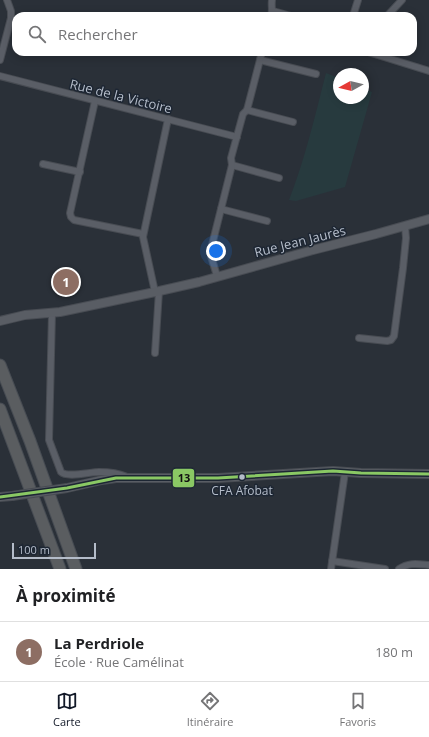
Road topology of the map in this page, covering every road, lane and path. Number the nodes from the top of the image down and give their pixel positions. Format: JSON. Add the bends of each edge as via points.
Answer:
{"nodes":[{"id":1,"x":7,"y":0,"type":"edge"},
{"id":2,"x":272,"y":0,"type":"edge"},
{"id":3,"x":358,"y":0,"type":"edge"},
{"id":4,"x":402,"y":0,"type":"edge"},
{"id":5,"x":272,"y":12,"type":"edge"},
{"id":6,"x":354,"y":12,"type":"edge"},
{"id":7,"x":391,"y":12,"type":"edge"},
{"id":8,"x":261,"y":56,"type":"edge"},
{"id":9,"x":381,"y":56,"type":"edge"},
{"id":10,"x":0,"y":60,"type":"edge"},
{"id":11,"x":260,"y":60,"type":"junction"},
{"id":12,"x":429,"y":71,"type":"edge"},
{"id":13,"x":316,"y":74,"type":"dead end"},
{"id":14,"x":0,"y":76,"type":"edge"},
{"id":15,"x":95,"y":101,"type":"junction"},
{"id":16,"x":247,"y":110,"type":"junction"},
{"id":17,"x":168,"y":119,"type":"junction"},
{"id":18,"x":293,"y":122,"type":"dead end"},
{"id":19,"x":237,"y":137,"type":"junction"},
{"id":20,"x":43,"y":164,"type":"dead end"},
{"id":21,"x":232,"y":165,"type":"junction"},
{"id":22,"x":80,"y":172,"type":"junction"},
{"id":23,"x":279,"y":178,"type":"dead end"},
{"id":24,"x":221,"y":209,"type":"junction"},
{"id":25,"x":429,"y":219,"type":"edge"},
{"id":26,"x":267,"y":221,"type":"dead end"},
{"id":27,"x":405,"y":226,"type":"junction"},
{"id":28,"x":143,"y":234,"type":"junction"},
{"id":29,"x":216,"y":276,"type":"junction"},
{"id":30,"x":157,"y":292,"type":"junction"},
{"id":31,"x":52,"y":313,"type":"junction"},
{"id":32,"x":0,"y":321,"type":"edge"},
{"id":33,"x":359,"y":338,"type":"dead end"},
{"id":34,"x":155,"y":353,"type":"dead end"},
{"id":35,"x":0,"y":365,"type":"edge"},
{"id":36,"x":0,"y":409,"type":"edge"},
{"id":37,"x":345,"y":472,"type":"junction"},
{"id":38,"x":429,"y":474,"type":"edge"},
{"id":39,"x":131,"y":478,"type":"junction"},
{"id":40,"x":0,"y":497,"type":"edge"},
{"id":41,"x":332,"y":561,"type":"junction"},
{"id":42,"x":429,"y":565,"type":"edge"},
{"id":43,"x":60,"y":569,"type":"edge"},
{"id":44,"x":76,"y":569,"type":"edge"},
{"id":45,"x":331,"y":569,"type":"edge"},
{"id":46,"x":385,"y":569,"type":"edge"},
{"id":47,"x":399,"y":569,"type":"edge"}],
"edges":[{"from":1,"to":10,"type":"street","via":[[11,18]]},
{"from":2,"to":5,"type":"street"},
{"from":3,"to":6,"type":"street"},
{"from":4,"to":7,"type":"street"},
{"from":8,"to":11,"type":"street"},
{"from":9,"to":12,"type":"street"},
{"from":11,"to":13,"type":"street"},
{"from":11,"to":16,"type":"street"},
{"from":14,"to":15,"type":"street","name":"Rue de la Victoire"},
{"from":15,"to":17,"type":"street","name":"Rue de la Victoire"},
{"from":15,"to":22,"type":"street"},
{"from":16,"to":18,"type":"street"},
{"from":16,"to":19,"type":"street","via":[[243,114]]},
{"from":17,"to":19,"type":"street","name":"Rue de la Victoire"},
{"from":17,"to":28,"type":"street"},
{"from":19,"to":21,"type":"street","via":[[231,158]]},
{"from":20,"to":22,"type":"street"},
{"from":21,"to":23,"type":"street"},
{"from":21,"to":24,"type":"street"},
{"from":22,"to":28,"type":"street","via":[[70,213],[72,219]]},
{"from":24,"to":26,"type":"street"},
{"from":24,"to":29,"type":"street","via":[[211,251]]},
{"from":25,"to":27,"type":"street","name":"Rue Jean Jaurès"},
{"from":27,"to":29,"type":"street","name":"Rue Jean Jaurès"},
{"from":27,"to":33,"type":"street","via":[[403,268],[394,336],[387,341]]},
{"from":28,"to":30,"type":"street"},
{"from":29,"to":30,"type":"street","name":"Rue Jean Jaurès"},
{"from":30,"to":31,"type":"street","name":"Rue Jean Jaurès"},
{"from":30,"to":34,"type":"street"},
{"from":31,"to":32,"type":"street","name":"Rue Jean Jaurès","via":[[25,315]]},
{"from":31,"to":39,"type":"street","via":[[49,440],[61,472],[66,475],[109,472]]},
{"from":35,"to":44,"type":"highway"},
{"from":36,"to":43,"type":"highway"},
{"from":37,"to":38,"type":"street"},
{"from":37,"to":39,"type":"street","via":[[322,471],[218,478]]},
{"from":37,"to":41,"type":"street"},
{"from":39,"to":40,"type":"street","bridge":true,"via":[[106,479],[66,488]]},
{"from":41,"to":45,"type":"street"},
{"from":41,"to":46,"type":"street"},
{"from":42,"to":47,"type":"street","via":[[412,564]]}]}
